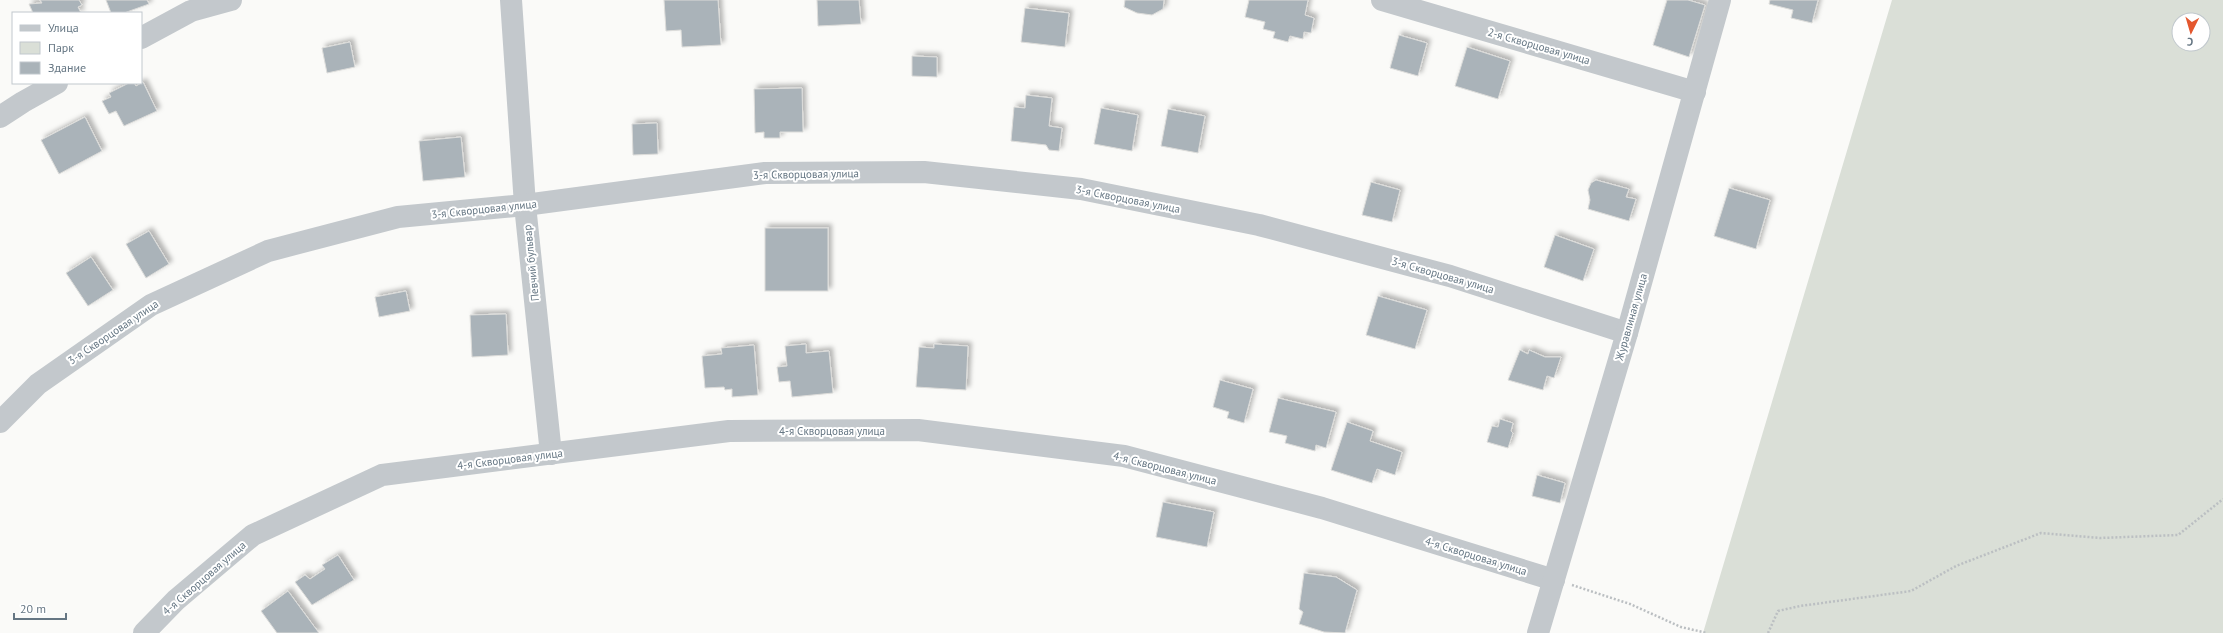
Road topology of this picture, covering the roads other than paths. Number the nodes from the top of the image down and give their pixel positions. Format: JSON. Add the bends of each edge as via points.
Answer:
{"nodes":[{"id":1,"x":231,"y":0,"type":"edge"},
{"id":2,"x":511,"y":0,"type":"edge"},
{"id":3,"x":1382,"y":0,"type":"edge"},
{"id":4,"x":1720,"y":0,"type":"edge"},
{"id":5,"x":142,"y":37,"type":"edge"},
{"id":6,"x":55,"y":84,"type":"edge"},
{"id":7,"x":1695,"y":92,"type":"junction"},
{"id":8,"x":0,"y":117,"type":"edge"},
{"id":9,"x":525,"y":206,"type":"junction"},
{"id":10,"x":1627,"y":332,"type":"junction"},
{"id":11,"x":0,"y":422,"type":"edge"},
{"id":12,"x":552,"y":454,"type":"junction"},
{"id":13,"x":1554,"y":580,"type":"junction"},
{"id":14,"x":144,"y":633,"type":"edge"},
{"id":15,"x":1538,"y":633,"type":"edge"}],
"edges":[{"from":1,"to":5,"type":"street","via":[[191,11]]},
{"from":2,"to":9,"type":"street","name":"Певчий бульвар"},
{"from":3,"to":7,"type":"street","name":"2-я Скворцовая улица"},
{"from":4,"to":7,"type":"street","name":"Журавлиная улица"},
{"from":6,"to":8,"type":"street"},
{"from":7,"to":10,"type":"street","name":"Журавлиная улица"},
{"from":9,"to":10,"type":"street","name":"3-я Скворцовая улица","via":[[765,173],[924,172],[1081,189],[1266,227],[1450,276]]},
{"from":9,"to":11,"type":"street","name":"3-я Скворцовая улица","via":[[398,218],[268,250],[150,305],[38,384]]},
{"from":9,"to":12,"type":"street","name":"Певчий бульвар"},
{"from":10,"to":13,"type":"street","name":"Журавлиная улица"},
{"from":12,"to":13,"type":"street","name":"4-я Скворцовая улица","via":[[729,431],[918,430],[1124,456],[1322,508]]},
{"from":12,"to":14,"type":"street","name":"4-я Скворцовая улица","via":[[382,476],[253,535],[176,600]]},
{"from":13,"to":15,"type":"street","name":"Журавлиная улица"}]}
